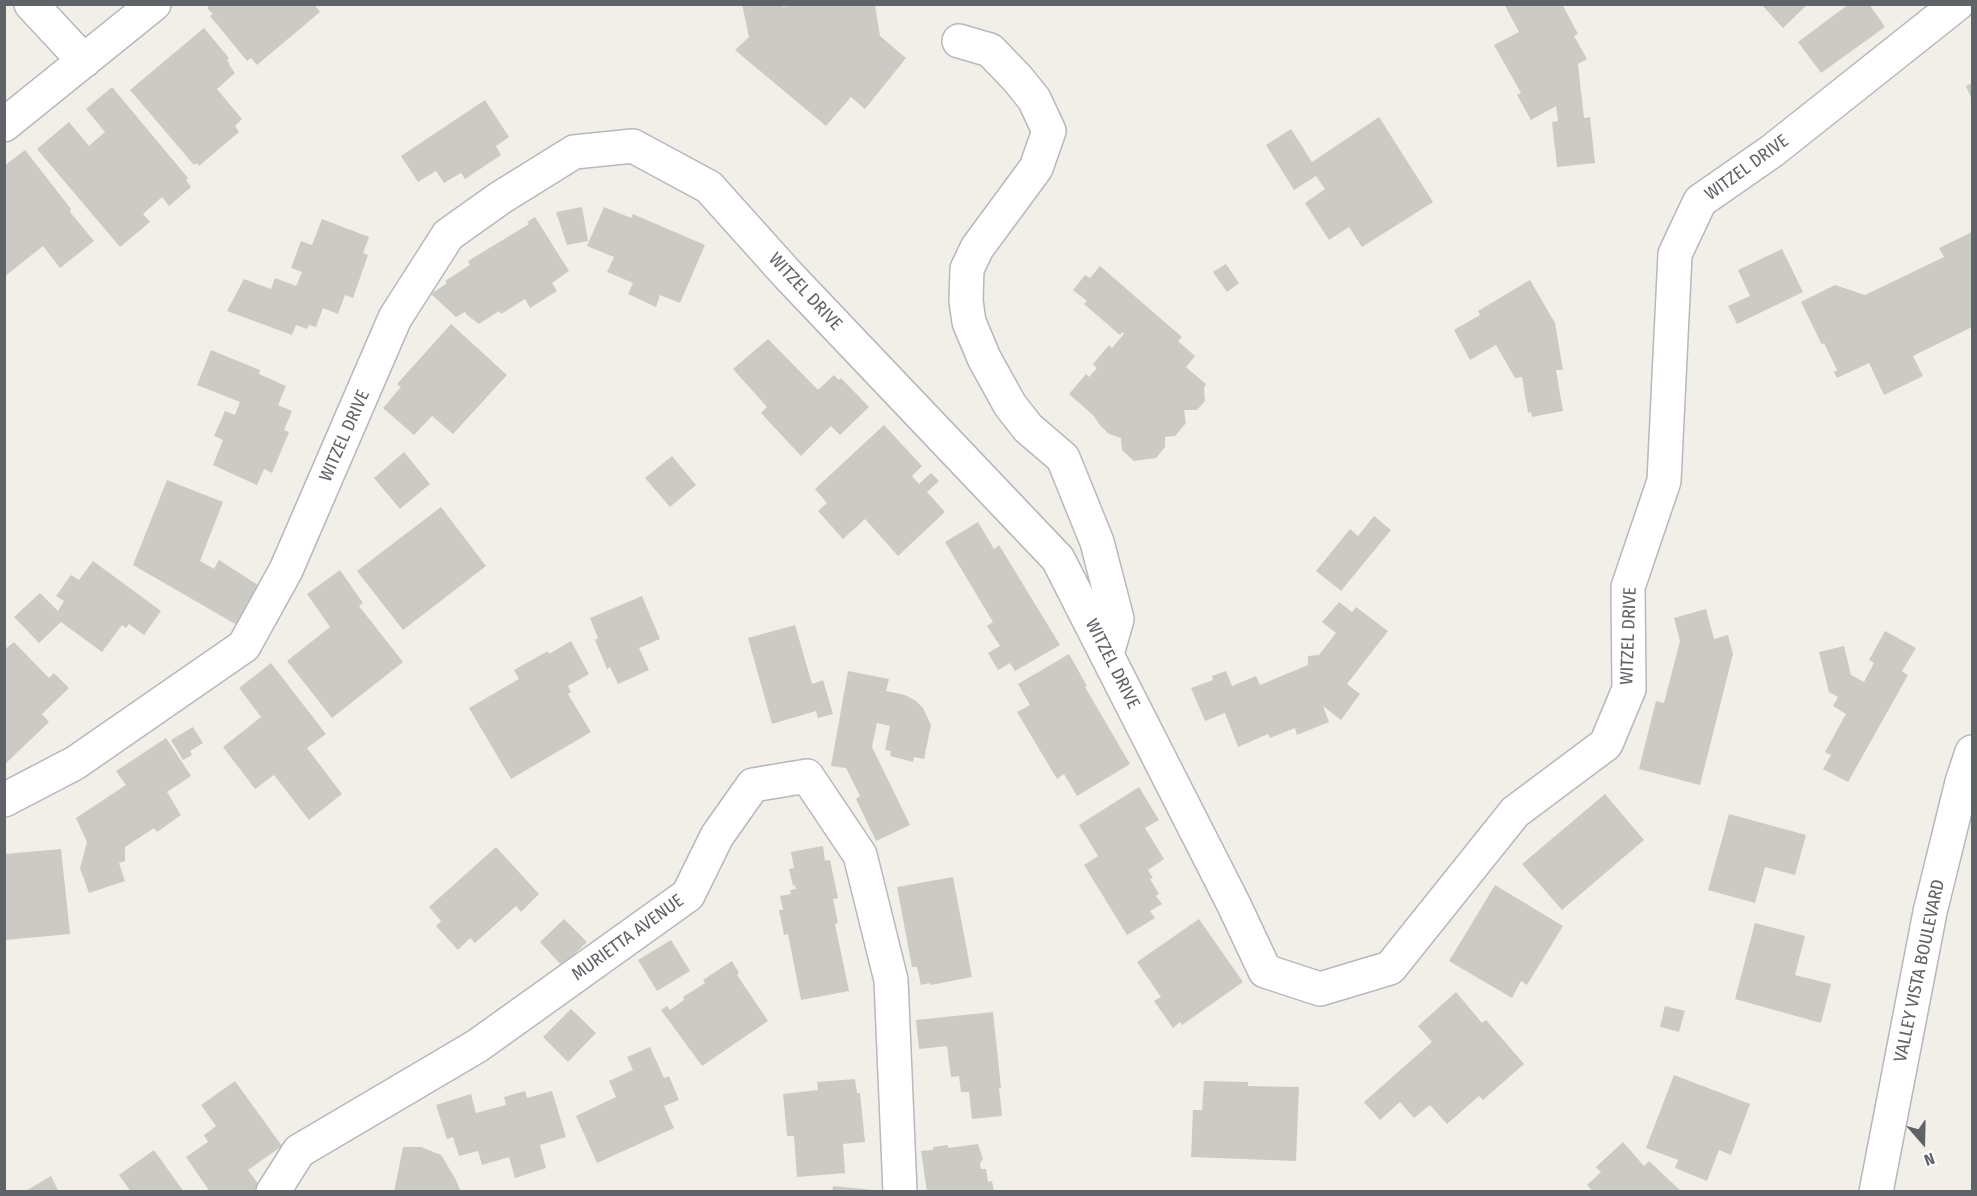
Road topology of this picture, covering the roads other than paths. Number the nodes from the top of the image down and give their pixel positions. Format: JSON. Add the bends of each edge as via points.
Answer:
{"nodes":[{"id":1,"x":31,"y":4,"type":"edge"},
{"id":2,"x":154,"y":4,"type":"edge"},
{"id":3,"x":1957,"y":4,"type":"edge"},
{"id":4,"x":958,"y":41,"type":"dead end"},
{"id":5,"x":84,"y":61,"type":"junction"},
{"id":6,"x":4,"y":125,"type":"edge"},
{"id":7,"x":1107,"y":654,"type":"junction"},
{"id":8,"x":1972,"y":752,"type":"edge"},
{"id":9,"x":4,"y":800,"type":"edge"},
{"id":10,"x":273,"y":1191,"type":"edge"},
{"id":11,"x":900,"y":1191,"type":"edge"},
{"id":12,"x":1876,"y":1191,"type":"edge"}],
"edges":[{"from":1,"to":5,"type":"street"},
{"from":2,"to":5,"type":"street"},
{"from":3,"to":7,"type":"street","name":"WITZEL DRIVE","via":[[1772,151],[1700,201],[1675,254],[1664,482],[1628,587],[1629,690],[1606,744],[1515,812],[1390,968],[1320,989],[1265,971]]},
{"from":4,"to":7,"type":"street","via":[[990,50],[1034,99],[1049,131],[1036,168],[977,248],[967,269],[969,322],[1010,405],[1028,428],[1063,458],[1097,542],[1118,619]]},
{"from":5,"to":6,"type":"street"},
{"from":7,"to":9,"type":"street","name":"WITZEL DRIVE","via":[[1058,559],[709,187],[633,146],[574,152],[448,235],[395,318],[286,570],[244,646],[75,763]]},
{"from":8,"to":12,"type":"street","name":"VALLEY VISTA BOULEVARD","via":[[1930,912]]},
{"from":10,"to":11,"type":"street","name":"MURIETTA AVENUE","via":[[299,1151],[477,1046],[688,895],[717,836],[753,785],[807,776],[860,855],[891,980]]}]}
